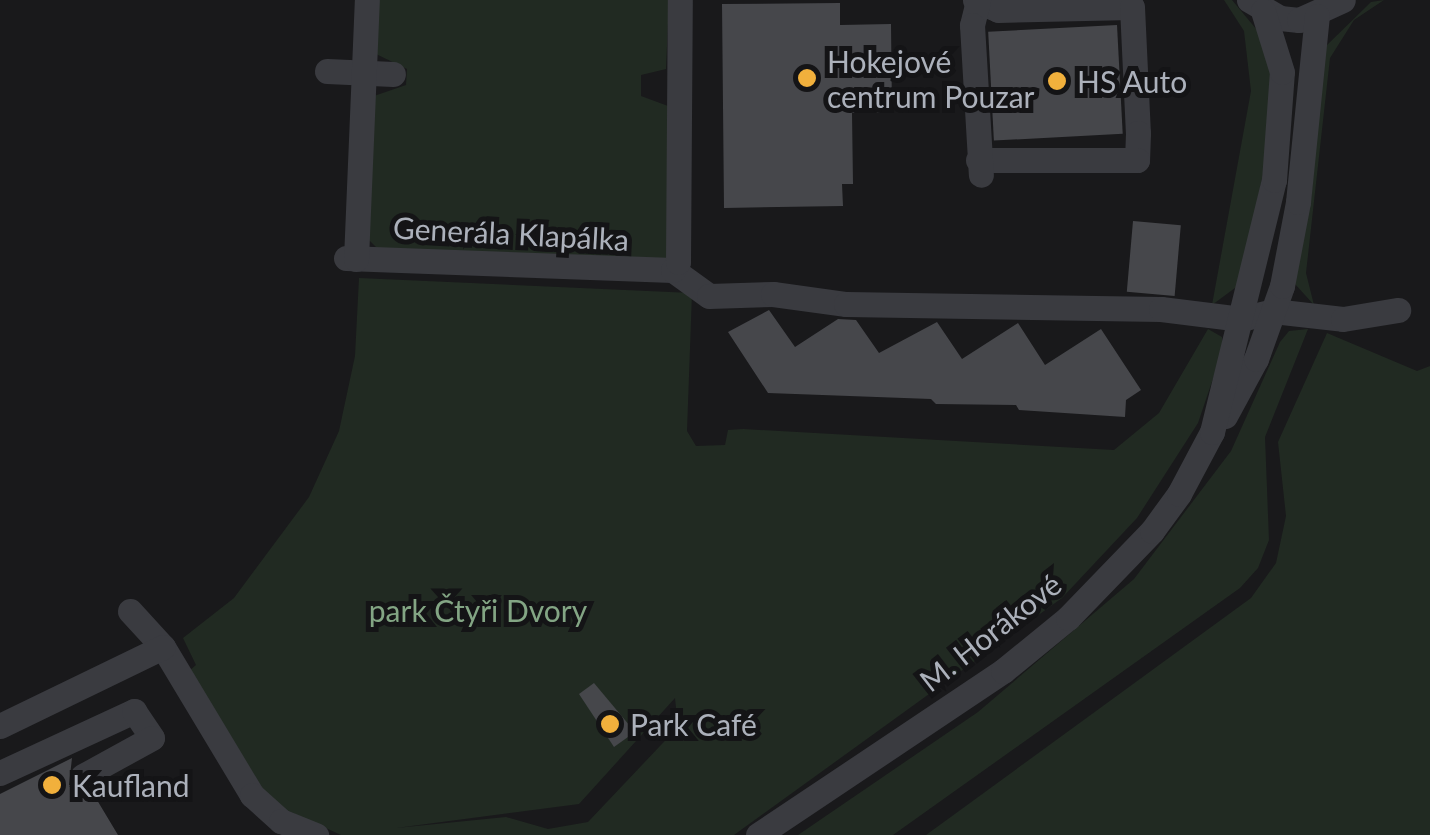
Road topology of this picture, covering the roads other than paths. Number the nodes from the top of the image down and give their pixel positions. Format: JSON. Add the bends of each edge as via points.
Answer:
{"nodes":[{"id":1,"x":367,"y":0,"type":"edge"},
{"id":2,"x":680,"y":0,"type":"edge"},
{"id":3,"x":1343,"y":0,"type":"edge"},
{"id":4,"x":967,"y":2,"type":"edge"},
{"id":5,"x":1256,"y":6,"type":"edge"},
{"id":6,"x":1318,"y":16,"type":"junction"},
{"id":7,"x":327,"y":71,"type":"dead end"},
{"id":8,"x":364,"y":73,"type":"junction"},
{"id":9,"x":393,"y":74,"type":"dead end"},
{"id":10,"x":673,"y":270,"type":"junction"},
{"id":11,"x":1398,"y":310,"type":"dead end"},
{"id":12,"x":1273,"y":311,"type":"junction"},
{"id":13,"x":1241,"y":319,"type":"junction"},
{"id":14,"x":1212,"y":432,"type":"junction"},
{"id":15,"x":130,"y":611,"type":"dead end"},
{"id":16,"x":163,"y":647,"type":"junction"},
{"id":17,"x":0,"y":726,"type":"edge"},
{"id":18,"x":0,"y":774,"type":"edge"},
{"id":19,"x":83,"y":776,"type":"dead end"},
{"id":20,"x":316,"y":835,"type":"edge"},
{"id":21,"x":758,"y":835,"type":"edge"}],
"edges":[{"from":1,"to":8,"type":"street"},
{"from":2,"to":10,"type":"street"},
{"from":3,"to":6,"type":"street"},
{"from":4,"to":4,"type":"street","via":[[998,10],[1132,8],[1136,160],[980,168]]},
{"from":5,"to":6,"type":"street","via":[[1280,18]]},
{"from":5,"to":13,"type":"street","name":"M. Horákové","via":[[1282,72],[1280,126]]},
{"from":6,"to":12,"type":"street","name":"M. Horákové","via":[[1298,202]]},
{"from":7,"to":8,"type":"street"},
{"from":8,"to":9,"type":"street"},
{"from":8,"to":10,"type":"street","name":"Generála Klapálka","via":[[351,258]]},
{"from":10,"to":13,"type":"street","via":[[709,296],[1161,309]]},
{"from":11,"to":12,"type":"street","via":[[1343,318]]},
{"from":12,"to":13,"type":"street"},
{"from":12,"to":14,"type":"street","name":"M. Horákové","via":[[1241,390]]},
{"from":13,"to":14,"type":"street","name":"M. Horákové"},
{"from":14,"to":21,"type":"street","name":"M. Horákové","via":[[1152,532],[1068,618],[1004,670]]},
{"from":15,"to":16,"type":"street"},
{"from":16,"to":17,"type":"street"},
{"from":16,"to":20,"type":"street","via":[[252,795],[281,821]]},
{"from":18,"to":19,"type":"street","via":[[134,711],[152,738]]}]}
